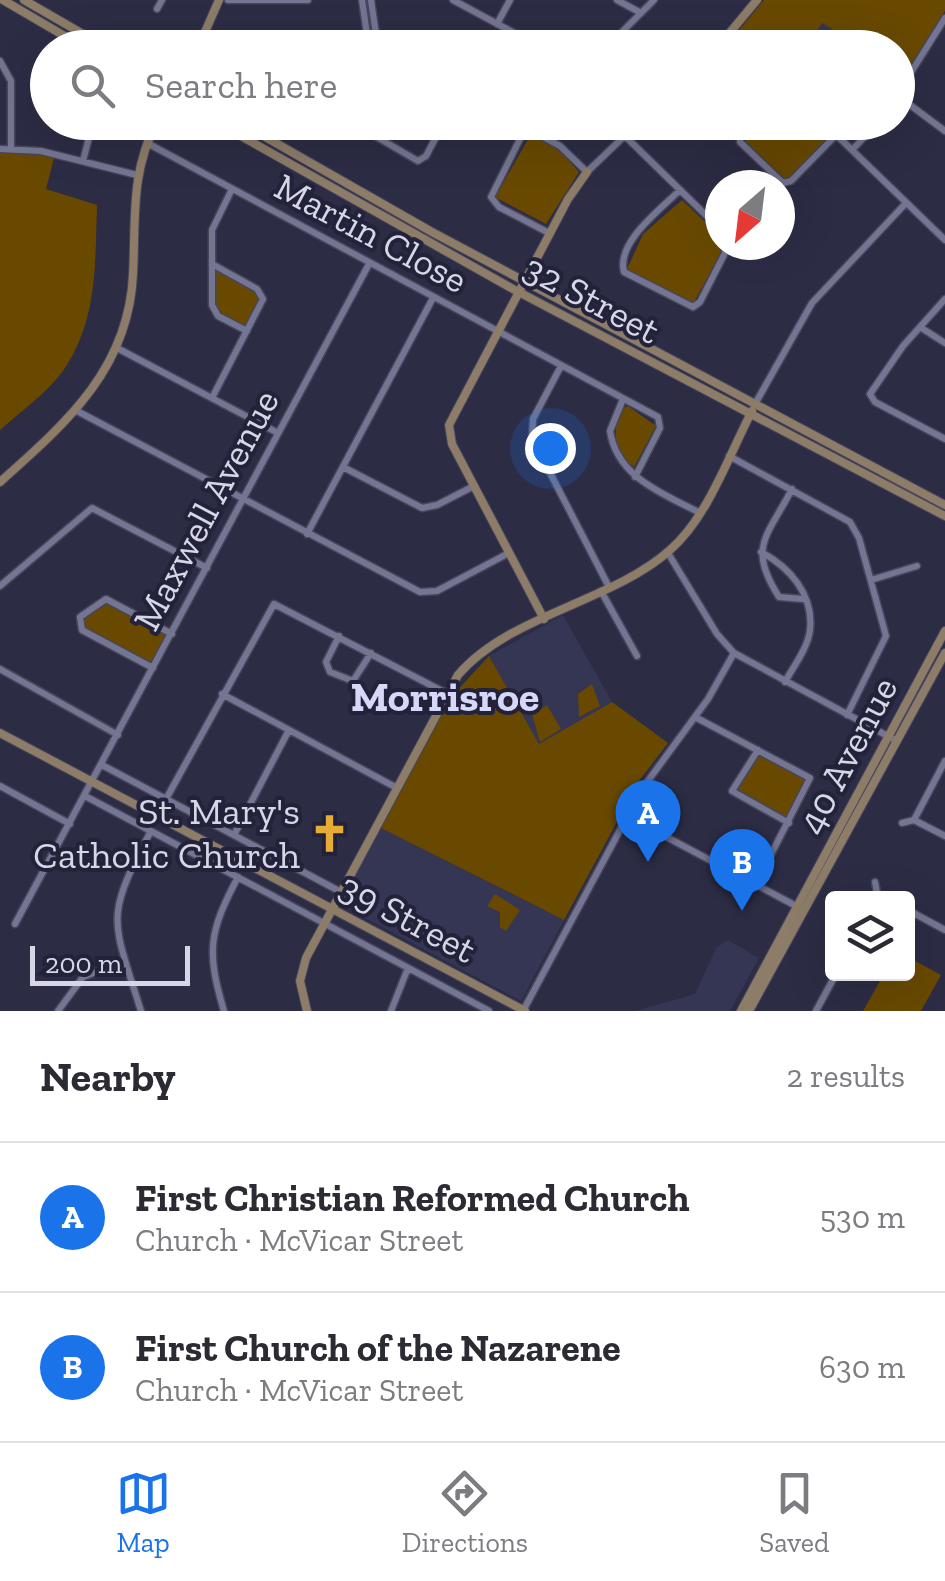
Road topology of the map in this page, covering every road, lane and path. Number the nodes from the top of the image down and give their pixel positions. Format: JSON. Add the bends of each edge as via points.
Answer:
{"nodes":[{"id":1,"x":2,"y":0,"type":"edge"},
{"id":2,"x":24,"y":0,"type":"edge"},
{"id":3,"x":162,"y":0,"type":"edge"},
{"id":4,"x":219,"y":0,"type":"edge"},
{"id":5,"x":228,"y":0,"type":"edge"},
{"id":6,"x":308,"y":0,"type":"edge"},
{"id":7,"x":362,"y":0,"type":"edge"},
{"id":8,"x":371,"y":0,"type":"edge"},
{"id":9,"x":453,"y":0,"type":"edge"},
{"id":10,"x":510,"y":0,"type":"edge"},
{"id":11,"x":617,"y":0,"type":"edge"},
{"id":12,"x":654,"y":0,"type":"edge"},
{"id":13,"x":757,"y":0,"type":"edge"},
{"id":14,"x":156,"y":10,"type":"dead end"},
{"id":15,"x":641,"y":13,"type":"junction"},
{"id":16,"x":945,"y":18,"type":"edge"},
{"id":17,"x":497,"y":24,"type":"junction"},
{"id":18,"x":54,"y":30,"type":"edge"},
{"id":19,"x":76,"y":30,"type":"edge"},
{"id":20,"x":205,"y":30,"type":"edge"},
{"id":21,"x":371,"y":30,"type":"edge"},
{"id":22,"x":371,"y":30,"type":"edge"},
{"id":23,"x":508,"y":30,"type":"edge"},
{"id":24,"x":624,"y":30,"type":"edge"},
{"id":25,"x":732,"y":30,"type":"edge"},
{"id":26,"x":0,"y":61,"type":"edge"},
{"id":27,"x":915,"y":67,"type":"edge"},
{"id":28,"x":915,"y":107,"type":"edge"},
{"id":29,"x":945,"y":131,"type":"edge"},
{"id":30,"x":87,"y":140,"type":"edge"},
{"id":31,"x":248,"y":140,"type":"edge"},
{"id":32,"x":271,"y":140,"type":"edge"},
{"id":33,"x":383,"y":140,"type":"edge"},
{"id":34,"x":434,"y":140,"type":"edge"},
{"id":35,"x":520,"y":140,"type":"edge"},
{"id":36,"x":551,"y":140,"type":"edge"},
{"id":37,"x":621,"y":140,"type":"edge"},
{"id":38,"x":629,"y":140,"type":"edge"},
{"id":39,"x":740,"y":140,"type":"edge"},
{"id":40,"x":831,"y":140,"type":"edge"},
{"id":41,"x":841,"y":140,"type":"edge"},
{"id":42,"x":862,"y":140,"type":"edge"},
{"id":43,"x":147,"y":142,"type":"joint"},
{"id":44,"x":0,"y":149,"type":"edge"},
{"id":45,"x":11,"y":149,"type":"junction"},
{"id":46,"x":852,"y":150,"type":"junction"},
{"id":47,"x":82,"y":161,"type":"junction"},
{"id":48,"x":588,"y":172,"type":"junction"},
{"id":49,"x":137,"y":175,"type":"junction"},
{"id":50,"x":232,"y":190,"type":"junction"},
{"id":51,"x":680,"y":190,"type":"junction"},
{"id":52,"x":906,"y":203,"type":"junction"},
{"id":53,"x":705,"y":214,"type":"edge"},
{"id":54,"x":549,"y":233,"type":"junction"},
{"id":55,"x":945,"y":240,"type":"edge"},
{"id":56,"x":721,"y":260,"type":"edge"},
{"id":57,"x":212,"y":264,"type":"junction"},
{"id":58,"x":369,"y":264,"type":"junction"},
{"id":59,"x":524,"y":281,"type":"junction"},
{"id":60,"x":518,"y":291,"type":"junction"},
{"id":61,"x":432,"y":298,"type":"junction"},
{"id":62,"x":945,"y":299,"type":"edge"},
{"id":63,"x":920,"y":326,"type":"junction"},
{"id":64,"x":248,"y":331,"type":"junction"},
{"id":65,"x":497,"y":332,"type":"junction"},
{"id":66,"x":945,"y":342,"type":"edge"},
{"id":67,"x":117,"y":348,"type":"junction"},
{"id":68,"x":561,"y":366,"type":"junction"},
{"id":69,"x":212,"y":398,"type":"junction"},
{"id":70,"x":623,"y":399,"type":"junction"},
{"id":71,"x":755,"y":404,"type":"junction"},
{"id":72,"x":77,"y":412,"type":"junction"},
{"id":73,"x":750,"y":414,"type":"junction"},
{"id":74,"x":278,"y":433,"type":"junction"},
{"id":75,"x":945,"y":439,"type":"edge"},
{"id":76,"x":728,"y":456,"type":"junction"},
{"id":77,"x":343,"y":467,"type":"junction"},
{"id":78,"x":2,"y":477,"type":"edge"},
{"id":79,"x":635,"y":477,"type":"junction"},
{"id":80,"x":474,"y":486,"type":"junction"},
{"id":81,"x":792,"y":490,"type":"junction"},
{"id":82,"x":243,"y":500,"type":"junction"},
{"id":83,"x":945,"y":505,"type":"edge"},
{"id":84,"x":698,"y":512,"type":"junction"},
{"id":85,"x":945,"y":516,"type":"edge"},
{"id":86,"x":307,"y":534,"type":"junction"},
{"id":87,"x":760,"y":552,"type":"junction"},
{"id":88,"x":509,"y":553,"type":"junction"},
{"id":89,"x":668,"y":553,"type":"junction"},
{"id":90,"x":917,"y":566,"type":"dead end"},
{"id":91,"x":207,"y":568,"type":"junction"},
{"id":92,"x":871,"y":580,"type":"junction"},
{"id":93,"x":0,"y":586,"type":"edge"},
{"id":94,"x":604,"y":588,"type":"junction"},
{"id":95,"x":803,"y":599,"type":"junction"},
{"id":96,"x":544,"y":619,"type":"junction"},
{"id":97,"x":945,"y":631,"type":"edge"},
{"id":98,"x":172,"y":634,"type":"junction"},
{"id":99,"x":339,"y":636,"type":"junction"},
{"id":100,"x":371,"y":653,"type":"junction"},
{"id":101,"x":734,"y":653,"type":"junction"},
{"id":102,"x":945,"y":653,"type":"edge"},
{"id":103,"x":637,"y":656,"type":"dead end"},
{"id":104,"x":153,"y":668,"type":"junction"},
{"id":105,"x":0,"y":670,"type":"edge"},
{"id":106,"x":785,"y":682,"type":"junction"},
{"id":107,"x":446,"y":693,"type":"junction"},
{"id":108,"x":222,"y":694,"type":"junction"},
{"id":109,"x":847,"y":715,"type":"junction"},
{"id":110,"x":695,"y":717,"type":"junction"},
{"id":111,"x":290,"y":730,"type":"junction"},
{"id":112,"x":0,"y":732,"type":"edge"},
{"id":113,"x":118,"y":734,"type":"junction"},
{"id":114,"x":892,"y":739,"type":"junction"},
{"id":115,"x":758,"y":750,"type":"junction"},
{"id":116,"x":945,"y":761,"type":"edge"},
{"id":117,"x":102,"y":765,"type":"junction"},
{"id":118,"x":93,"y":782,"type":"junction"},
{"id":119,"x":0,"y":786,"type":"edge"},
{"id":120,"x":396,"y":788,"type":"junction"},
{"id":121,"x":85,"y":796,"type":"junction"},
{"id":122,"x":166,"y":799,"type":"junction"},
{"id":123,"x":627,"y":816,"type":"junction"},
{"id":124,"x":914,"y":820,"type":"junction"},
{"id":125,"x":789,"y":822,"type":"junction"},
{"id":126,"x":902,"y":823,"type":"dead end"},
{"id":127,"x":70,"y":824,"type":"junction"},
{"id":128,"x":151,"y":832,"type":"junction"},
{"id":129,"x":234,"y":835,"type":"junction"},
{"id":130,"x":945,"y":836,"type":"edge"},
{"id":131,"x":238,"y":877,"type":"junction"},
{"id":132,"x":874,"y":882,"type":"dead end"},
{"id":133,"x":756,"y":884,"type":"junction"},
{"id":134,"x":878,"y":891,"type":"edge"},
{"id":135,"x":340,"y":892,"type":"junction"},
{"id":136,"x":332,"y":908,"type":"junction"},
{"id":137,"x":801,"y":908,"type":"junction"},
{"id":138,"x":915,"y":914,"type":"edge"},
{"id":139,"x":324,"y":923,"type":"junction"},
{"id":140,"x":15,"y":924,"type":"dead end"},
{"id":141,"x":945,"y":930,"type":"edge"},
{"id":142,"x":126,"y":961,"type":"junction"},
{"id":143,"x":408,"y":968,"type":"junction"},
{"id":144,"x":832,"y":981,"type":"edge"},
{"id":145,"x":469,"y":1000,"type":"junction"},
{"id":146,"x":58,"y":1011,"type":"edge"},
{"id":147,"x":140,"y":1011,"type":"edge"},
{"id":148,"x":224,"y":1011,"type":"edge"},
{"id":149,"x":306,"y":1011,"type":"edge"},
{"id":150,"x":391,"y":1011,"type":"edge"},
{"id":151,"x":476,"y":1011,"type":"edge"},
{"id":152,"x":489,"y":1011,"type":"edge"},
{"id":153,"x":524,"y":1011,"type":"edge"},
{"id":154,"x":741,"y":1011,"type":"edge"},
{"id":155,"x":749,"y":1011,"type":"edge"},
{"id":156,"x":816,"y":1011,"type":"edge"}],
"edges":[{"from":1,"to":18,"type":"main road"},
{"from":2,"to":19,"type":"main road"},
{"from":3,"to":14,"type":"street"},
{"from":4,"to":20,"type":"main road"},
{"from":5,"to":6,"type":"street"},
{"from":7,"to":21,"type":"street"},
{"from":8,"to":22,"type":"street"},
{"from":9,"to":17,"type":"street"},
{"from":10,"to":17,"type":"street"},
{"from":11,"to":15,"type":"street"},
{"from":12,"to":15,"type":"street"},
{"from":13,"to":25,"type":"main road"},
{"from":15,"to":24,"type":"street"},
{"from":16,"to":27,"type":"street"},
{"from":17,"to":23,"type":"street"},
{"from":26,"to":45,"type":"street","via":[[12,80]]},
{"from":28,"to":29,"type":"street"},
{"from":30,"to":47,"type":"street"},
{"from":31,"to":60,"type":"main road","name":"32 Street"},
{"from":32,"to":59,"type":"main road","name":"32 Street"},
{"from":33,"to":34,"type":"street","via":[[418,160]]},
{"from":35,"to":54,"type":"street","via":[[491,197]]},
{"from":36,"to":48,"type":"street"},
{"from":37,"to":48,"type":"street"},
{"from":38,"to":51,"type":"street"},
{"from":39,"to":40,"type":"street","via":[[783,183]]},
{"from":41,"to":46,"type":"street"},
{"from":42,"to":46,"type":"street"},
{"from":43,"to":49,"type":"main road"},
{"from":43,"to":50,"type":"street","name":"Martin Close"},
{"from":44,"to":45,"type":"street"},
{"from":45,"to":47,"type":"street"},
{"from":46,"to":52,"type":"street"},
{"from":47,"to":49,"type":"street"},
{"from":48,"to":54,"type":"main road"},
{"from":49,"to":67,"type":"main road","via":[[132,286]]},
{"from":50,"to":57,"type":"street","via":[[212,230]]},
{"from":50,"to":58,"type":"street","name":"Martin Close"},
{"from":51,"to":53,"type":"street"},
{"from":51,"to":56,"type":"street","via":[[636,237],[622,261],[624,272],[692,307]]},
{"from":52,"to":55,"type":"street"},
{"from":52,"to":71,"type":"street","via":[[812,303]]},
{"from":54,"to":59,"type":"main road"},
{"from":57,"to":64,"type":"street","via":[[214,311]]},
{"from":57,"to":64,"type":"street","via":[[261,292]]},
{"from":58,"to":61,"type":"street","name":"Martin Close"},
{"from":58,"to":74,"type":"street","name":"Maxwell Avenue"},
{"from":59,"to":60,"type":"main road"},
{"from":59,"to":71,"type":"main road","name":"32 Street"},
{"from":60,"to":65,"type":"main road"},
{"from":60,"to":73,"type":"main road","name":"32 Street"},
{"from":61,"to":65,"type":"street","name":"Martin Close"},
{"from":61,"to":77,"type":"street"},
{"from":62,"to":63,"type":"street"},
{"from":63,"to":66,"type":"street"},
{"from":63,"to":75,"type":"street","via":[[870,396]]},
{"from":64,"to":69,"type":"street"},
{"from":65,"to":68,"type":"street","name":"Martin Close"},
{"from":65,"to":80,"type":"main road","via":[[449,425]]},
{"from":67,"to":69,"type":"street"},
{"from":67,"to":72,"type":"main road"},
{"from":68,"to":70,"type":"street","name":"Martin Close"},
{"from":68,"to":94,"type":"street","via":[[535,415],[532,438]]},
{"from":69,"to":74,"type":"street"},
{"from":70,"to":79,"type":"street","via":[[611,438]]},
{"from":70,"to":79,"type":"street","name":"Martin Close","via":[[660,422]]},
{"from":71,"to":73,"type":"main road"},
{"from":71,"to":83,"type":"main road","name":"32 Street"},
{"from":72,"to":78,"type":"main road"},
{"from":72,"to":82,"type":"street"},
{"from":73,"to":76,"type":"main road"},
{"from":73,"to":85,"type":"main road","name":"32 Street"},
{"from":74,"to":82,"type":"street","name":"Maxwell Avenue"},
{"from":76,"to":81,"type":"street"},
{"from":76,"to":84,"type":"main road"},
{"from":77,"to":80,"type":"street","via":[[422,508]]},
{"from":77,"to":86,"type":"street"},
{"from":79,"to":84,"type":"street"},
{"from":80,"to":88,"type":"main road"},
{"from":81,"to":87,"type":"street"},
{"from":81,"to":92,"type":"street","via":[[852,525]]},
{"from":82,"to":86,"type":"street"},
{"from":82,"to":91,"type":"street","name":"Maxwell Avenue"},
{"from":84,"to":89,"type":"main road"},
{"from":86,"to":88,"type":"street","via":[[424,593]]},
{"from":87,"to":95,"type":"street","via":[[789,568]]},
{"from":87,"to":95,"type":"street","via":[[779,597]]},
{"from":88,"to":96,"type":"main road"},
{"from":89,"to":94,"type":"main road"},
{"from":89,"to":101,"type":"street"},
{"from":90,"to":92,"type":"street"},
{"from":91,"to":93,"type":"street","via":[[92,508]]},
{"from":91,"to":98,"type":"street","name":"Maxwell Avenue"},
{"from":92,"to":109,"type":"street","via":[[885,641]]},
{"from":94,"to":96,"type":"main road"},
{"from":94,"to":103,"type":"street"},
{"from":95,"to":106,"type":"street","via":[[810,631]]},
{"from":96,"to":107,"type":"main road","via":[[481,654]]},
{"from":97,"to":114,"type":"main road","name":"40 Avenue"},
{"from":98,"to":104,"type":"street","name":"Maxwell Avenue"},
{"from":98,"to":104,"type":"street","via":[[106,599],[80,617],[84,632]]},
{"from":99,"to":100,"type":"street"},
{"from":99,"to":100,"type":"street","via":[[326,666],[348,681],[357,678]]},
{"from":99,"to":108,"type":"street","via":[[274,604]]},
{"from":100,"to":107,"type":"street"},
{"from":101,"to":106,"type":"street"},
{"from":101,"to":110,"type":"street"},
{"from":102,"to":114,"type":"main road","name":"40 Avenue"},
{"from":104,"to":113,"type":"street","name":"Maxwell Avenue"},
{"from":105,"to":113,"type":"street"},
{"from":106,"to":109,"type":"street"},
{"from":107,"to":120,"type":"main road"},
{"from":108,"to":111,"type":"street"},
{"from":108,"to":122,"type":"street"},
{"from":109,"to":114,"type":"street"},
{"from":110,"to":115,"type":"street"},
{"from":110,"to":123,"type":"street"},
{"from":111,"to":120,"type":"street"},
{"from":111,"to":129,"type":"street"},
{"from":112,"to":118,"type":"main road","name":"39 Street"},
{"from":113,"to":117,"type":"street","name":"Maxwell Avenue"},
{"from":114,"to":137,"type":"main road","name":"40 Avenue"},
{"from":115,"to":125,"type":"street","via":[[810,778]]},
{"from":115,"to":125,"type":"street","via":[[732,790]]},
{"from":116,"to":124,"type":"street"},
{"from":117,"to":118,"type":"street","name":"Maxwell Avenue"},
{"from":117,"to":122,"type":"street","name":"39 Street"},
{"from":118,"to":121,"type":"street","name":"Maxwell Avenue"},
{"from":118,"to":136,"type":"main road","name":"39 Street"},
{"from":119,"to":127,"type":"street"},
{"from":120,"to":135,"type":"main road"},
{"from":121,"to":127,"type":"street","name":"Maxwell Avenue"},
{"from":121,"to":128,"type":"street","name":"39 Street"},
{"from":122,"to":129,"type":"street","name":"39 Street"},
{"from":123,"to":133,"type":"street"},
{"from":123,"to":153,"type":"street"},
{"from":124,"to":126,"type":"street"},
{"from":124,"to":130,"type":"street"},
{"from":125,"to":133,"type":"street"},
{"from":127,"to":140,"type":"street","name":"Maxwell Avenue"},
{"from":128,"to":131,"type":"street","name":"39 Street"},
{"from":128,"to":142,"type":"street","via":[[118,898],[116,926]]},
{"from":129,"to":135,"type":"street","name":"39 Street"},
{"from":131,"to":139,"type":"street","name":"39 Street"},
{"from":131,"to":148,"type":"street","via":[[211,942]]},
{"from":132,"to":134,"type":"street"},
{"from":133,"to":137,"type":"street"},
{"from":135,"to":136,"type":"main road"},
{"from":136,"to":139,"type":"main road"},
{"from":136,"to":153,"type":"main road","name":"39 Street"},
{"from":137,"to":154,"type":"main road","name":"40 Avenue"},
{"from":137,"to":155,"type":"main road","name":"40 Avenue"},
{"from":138,"to":141,"type":"street"},
{"from":139,"to":143,"type":"street","name":"39 Street"},
{"from":139,"to":149,"type":"main road","via":[[301,970]]},
{"from":142,"to":146,"type":"street","via":[[83,977]]},
{"from":142,"to":147,"type":"street"},
{"from":143,"to":145,"type":"street","name":"39 Street"},
{"from":143,"to":150,"type":"street"},
{"from":144,"to":156,"type":"street"},
{"from":145,"to":151,"type":"street"},
{"from":145,"to":152,"type":"street","name":"39 Street"}]}
